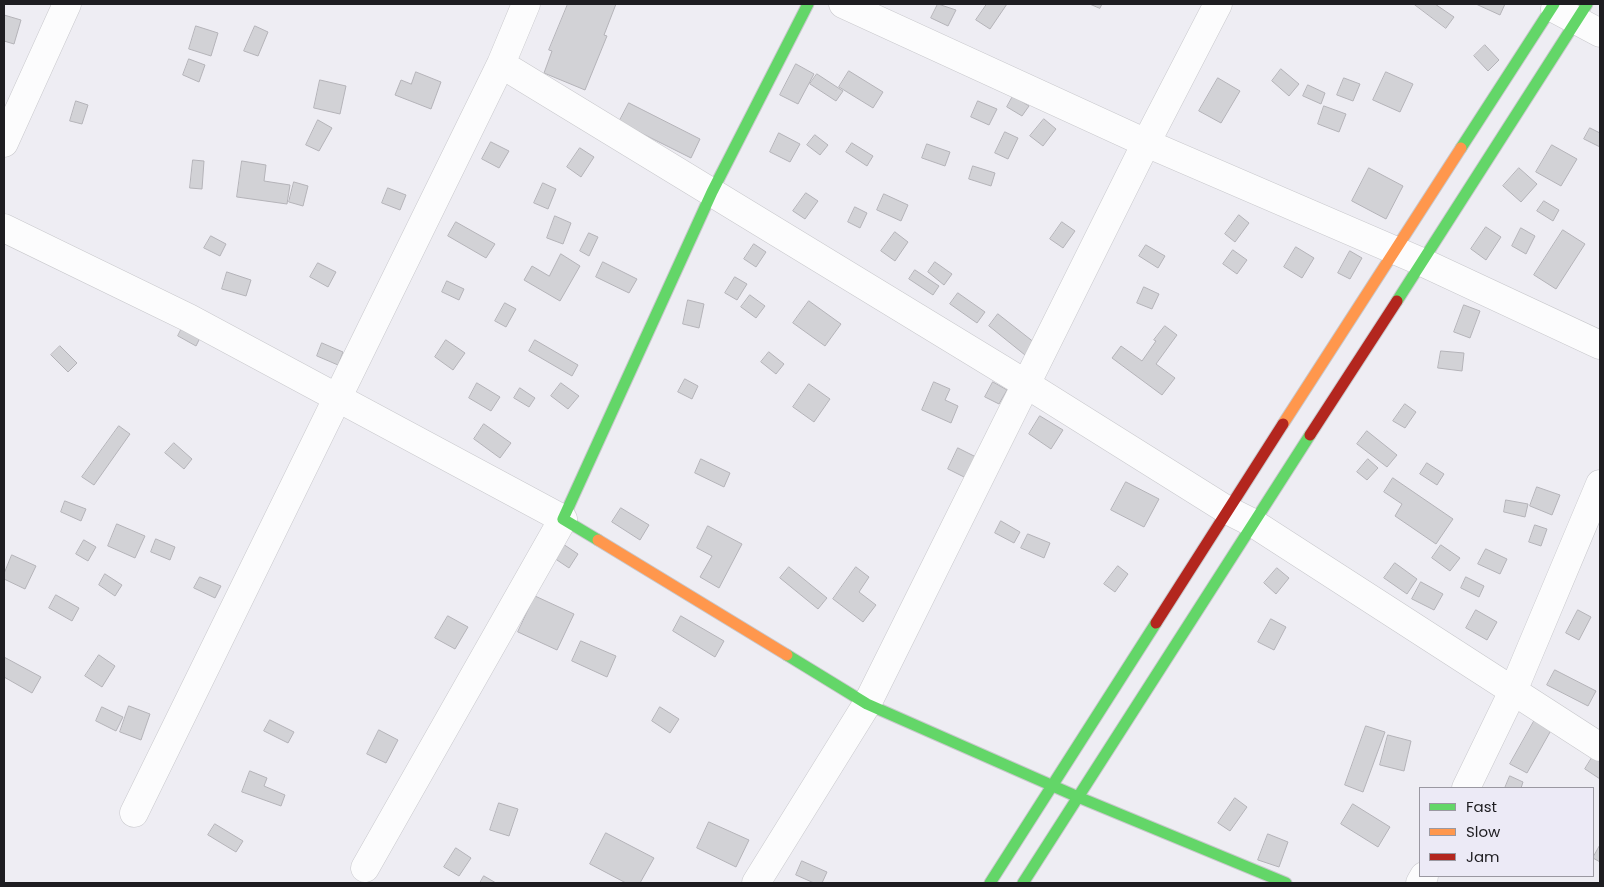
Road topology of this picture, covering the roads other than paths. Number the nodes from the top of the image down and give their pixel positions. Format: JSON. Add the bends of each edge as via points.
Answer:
{"nodes":[{"id":1,"x":67,"y":4,"type":"edge"},
{"id":2,"x":526,"y":4,"type":"edge"},
{"id":3,"x":808,"y":4,"type":"edge"},
{"id":4,"x":843,"y":4,"type":"edge"},
{"id":5,"x":1218,"y":4,"type":"edge"},
{"id":6,"x":1550,"y":5,"type":"edge"},
{"id":7,"x":1582,"y":12,"type":"edge"},
{"id":8,"x":1600,"y":33,"type":"edge"},
{"id":9,"x":501,"y":64,"type":"junction"},
{"id":10,"x":4,"y":143,"type":"edge"},
{"id":11,"x":1146,"y":143,"type":"junction"},
{"id":12,"x":712,"y":192,"type":"junction"},
{"id":13,"x":4,"y":228,"type":"edge"},
{"id":14,"x":1396,"y":250,"type":"junction"},
{"id":15,"x":1422,"y":262,"type":"junction"},
{"id":16,"x":1600,"y":344,"type":"edge"},
{"id":17,"x":1026,"y":384,"type":"junction"},
{"id":18,"x":338,"y":398,"type":"junction"},
{"id":19,"x":1600,"y":484,"type":"edge"},
{"id":20,"x":1227,"y":510,"type":"junction"},
{"id":21,"x":563,"y":519,"type":"junction"},
{"id":22,"x":1252,"y":523,"type":"junction"},
{"id":23,"x":1513,"y":691,"type":"junction"},
{"id":24,"x":867,"y":704,"type":"junction"},
{"id":25,"x":1600,"y":747,"type":"edge"},
{"id":26,"x":1052,"y":785,"type":"junction"},
{"id":27,"x":1466,"y":787,"type":"edge"},
{"id":28,"x":1078,"y":797,"type":"junction"},
{"id":29,"x":134,"y":813,"type":"dead end"},
{"id":30,"x":365,"y":868,"type":"dead end"},
{"id":31,"x":756,"y":883,"type":"edge"},
{"id":32,"x":990,"y":883,"type":"edge"},
{"id":33,"x":1024,"y":883,"type":"edge"},
{"id":34,"x":1286,"y":883,"type":"edge"}],
"edges":[{"from":1,"to":10,"type":"street"},
{"from":2,"to":9,"type":"street"},
{"from":3,"to":12,"type":"main road"},
{"from":4,"to":11,"type":"street"},
{"from":5,"to":11,"type":"street"},
{"from":6,"to":7,"type":"street"},
{"from":6,"to":14,"type":"main road"},
{"from":7,"to":8,"type":"street"},
{"from":7,"to":15,"type":"main road"},
{"from":9,"to":12,"type":"street"},
{"from":9,"to":18,"type":"street"},
{"from":11,"to":14,"type":"street"},
{"from":11,"to":17,"type":"street"},
{"from":12,"to":17,"type":"street"},
{"from":12,"to":21,"type":"main road"},
{"from":13,"to":18,"type":"street","via":[[189,318]]},
{"from":14,"to":15,"type":"street"},
{"from":14,"to":20,"type":"main road"},
{"from":15,"to":16,"type":"street"},
{"from":15,"to":22,"type":"main road"},
{"from":17,"to":20,"type":"street"},
{"from":17,"to":24,"type":"street"},
{"from":18,"to":21,"type":"street"},
{"from":18,"to":29,"type":"street"},
{"from":19,"to":23,"type":"street"},
{"from":20,"to":22,"type":"street"},
{"from":20,"to":26,"type":"main road"},
{"from":21,"to":24,"type":"main road"},
{"from":21,"to":30,"type":"street"},
{"from":22,"to":23,"type":"street"},
{"from":22,"to":28,"type":"main road"},
{"from":23,"to":25,"type":"street"},
{"from":23,"to":27,"type":"street"},
{"from":24,"to":26,"type":"main road"},
{"from":24,"to":31,"type":"street"},
{"from":26,"to":28,"type":"main road"},
{"from":26,"to":32,"type":"main road"},
{"from":28,"to":33,"type":"main road"},
{"from":28,"to":34,"type":"main road"}]}
